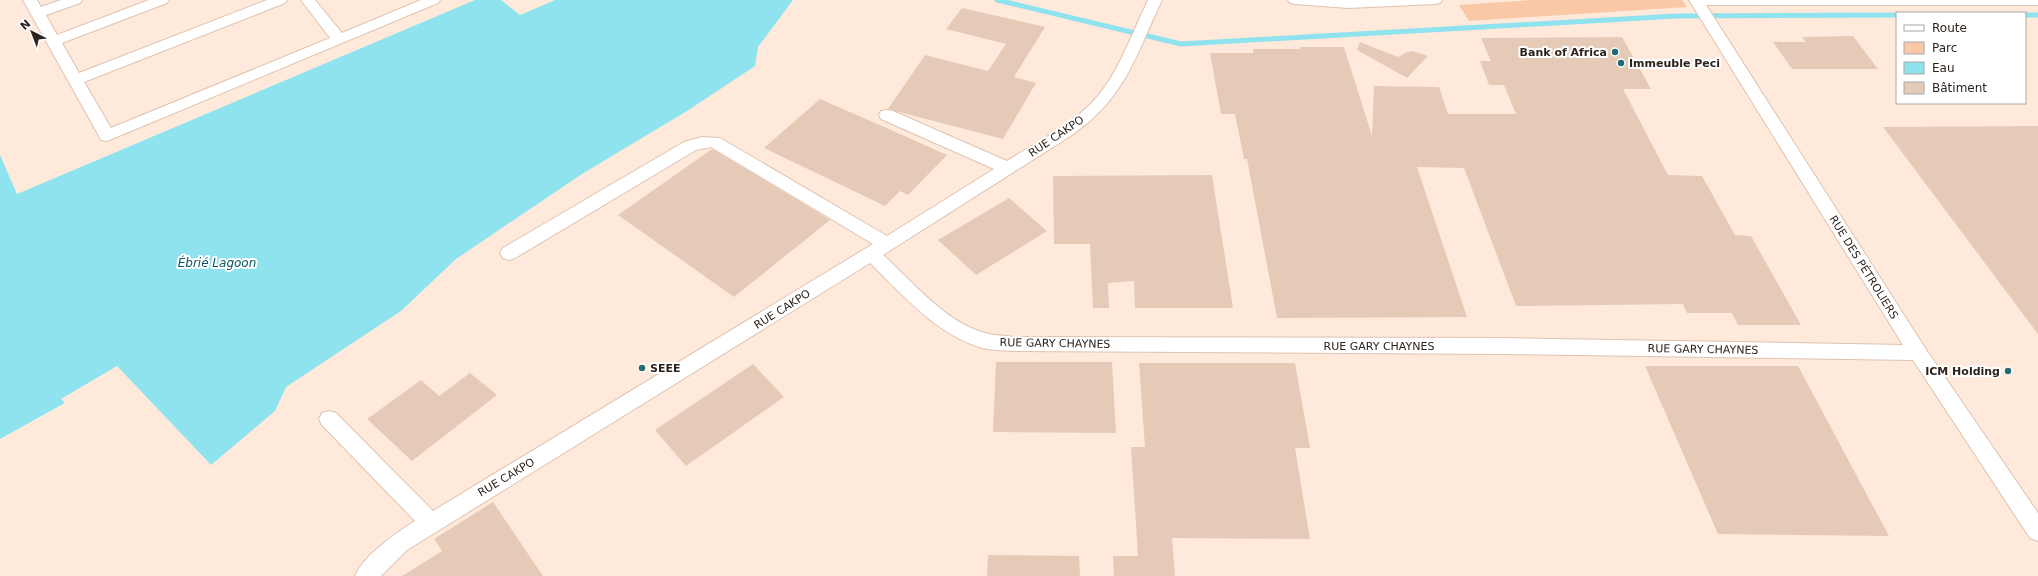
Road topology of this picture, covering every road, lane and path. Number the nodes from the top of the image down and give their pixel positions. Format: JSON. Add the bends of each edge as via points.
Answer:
{"nodes":[{"id":1,"x":30,"y":0,"type":"edge"},
{"id":2,"x":75,"y":0,"type":"edge"},
{"id":3,"x":162,"y":0,"type":"edge"},
{"id":4,"x":280,"y":0,"type":"edge"},
{"id":5,"x":308,"y":0,"type":"edge"},
{"id":6,"x":433,"y":0,"type":"edge"},
{"id":7,"x":1155,"y":0,"type":"edge"},
{"id":8,"x":1295,"y":0,"type":"edge"},
{"id":9,"x":1435,"y":0,"type":"edge"},
{"id":10,"x":2038,"y":1,"type":"edge"},
{"id":11,"x":1697,"y":2,"type":"edge"},
{"id":12,"x":38,"y":14,"type":"junction"},
{"id":13,"x":339,"y":39,"type":"junction"},
{"id":14,"x":54,"y":41,"type":"junction"},
{"id":15,"x":76,"y":80,"type":"junction"},
{"id":16,"x":888,"y":115,"type":"dead end"},
{"id":17,"x":1008,"y":168,"type":"junction"},
{"id":18,"x":887,"y":244,"type":"junction"},
{"id":19,"x":509,"y":253,"type":"dead end"},
{"id":20,"x":871,"y":254,"type":"junction"},
{"id":21,"x":1918,"y":353,"type":"junction"},
{"id":22,"x":329,"y":419,"type":"dead end"},
{"id":23,"x":430,"y":523,"type":"junction"},
{"id":24,"x":2038,"y":531,"type":"edge"},
{"id":25,"x":366,"y":576,"type":"edge"}],
"edges":[{"from":1,"to":12,"type":"street"},
{"from":2,"to":12,"type":"street"},
{"from":3,"to":14,"type":"street"},
{"from":4,"to":15,"type":"street"},
{"from":5,"to":13,"type":"street"},
{"from":6,"to":13,"type":"street"},
{"from":7,"to":17,"type":"street","name":"RUE CAKPO","via":[[1109,92],[1088,115]]},
{"from":8,"to":9,"type":"street","via":[[1359,4]]},
{"from":10,"to":11,"type":"street"},
{"from":11,"to":21,"type":"street","name":"RUE DES PÉTROLIERS"},
{"from":12,"to":14,"type":"street"},
{"from":13,"to":15,"type":"street","via":[[107,136]]},
{"from":14,"to":15,"type":"street"},
{"from":16,"to":17,"type":"street"},
{"from":17,"to":18,"type":"street","name":"RUE CAKPO"},
{"from":18,"to":19,"type":"street","via":[[714,142],[702,142],[690,146]]},
{"from":18,"to":20,"type":"street","name":"RUE CAKPO"},
{"from":20,"to":21,"type":"street","name":"RUE GARY CHAYNES","via":[[936,314],[958,330],[981,340],[1013,344],[1501,346]]},
{"from":20,"to":23,"type":"street","name":"RUE CAKPO"},
{"from":21,"to":24,"type":"street","name":"RUE DES PÉTROLIERS"},
{"from":22,"to":23,"type":"street"},
{"from":23,"to":25,"type":"street","name":"RUE CAKPO","via":[[400,544]]}]}
